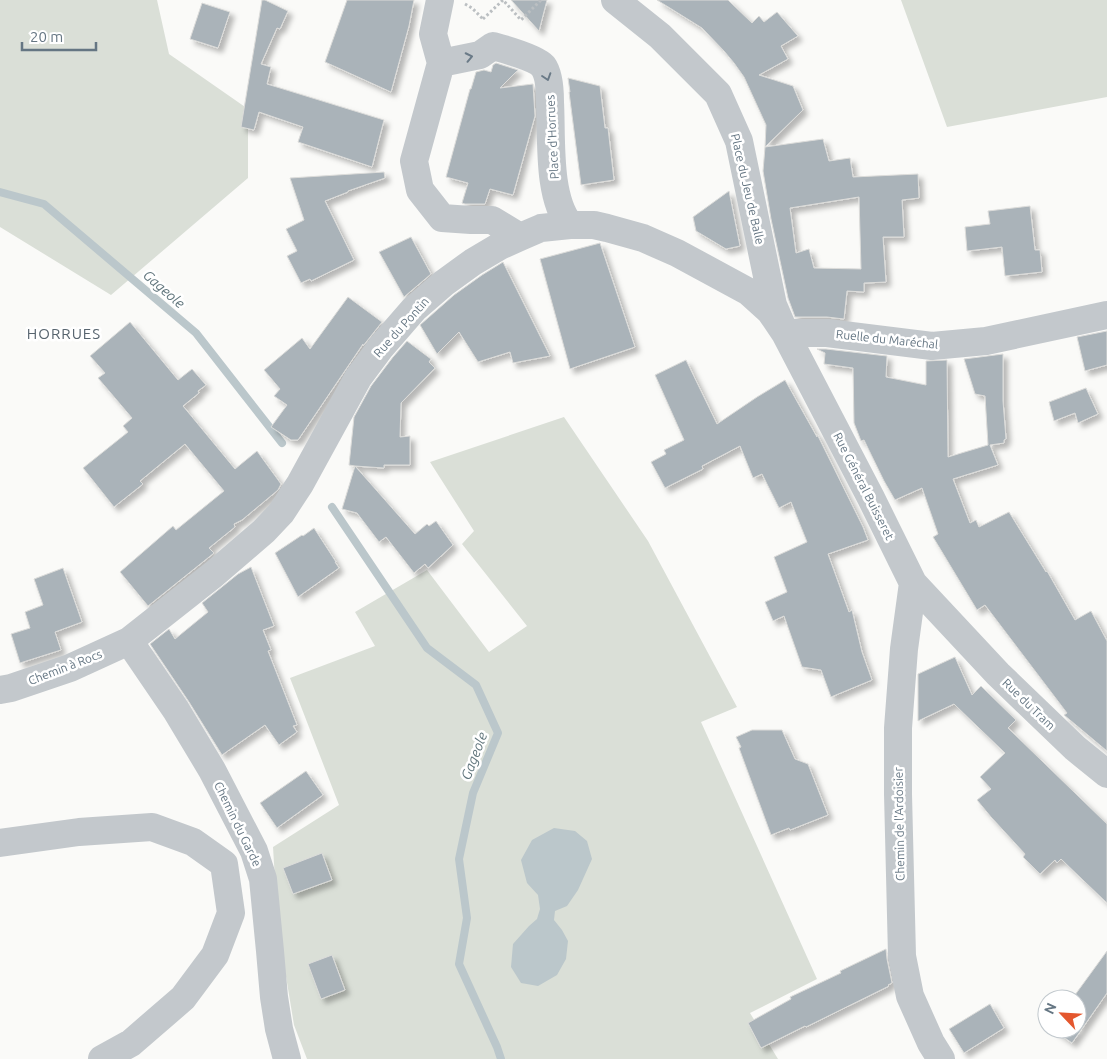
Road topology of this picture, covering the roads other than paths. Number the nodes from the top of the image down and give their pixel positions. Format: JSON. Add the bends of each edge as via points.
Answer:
{"nodes":[{"id":1,"x":440,"y":0,"type":"edge"},
{"id":2,"x":615,"y":0,"type":"edge"},
{"id":3,"x":442,"y":63,"type":"junction"},
{"id":4,"x":570,"y":225,"type":"junction"},
{"id":5,"x":520,"y":237,"type":"junction"},
{"id":6,"x":1107,"y":315,"type":"edge"},
{"id":7,"x":785,"y":333,"type":"junction"},
{"id":8,"x":913,"y":583,"type":"junction"},
{"id":9,"x":956,"y":628,"type":"joint"},
{"id":10,"x":129,"y":641,"type":"junction"},
{"id":11,"x":0,"y":690,"type":"edge"},
{"id":12,"x":1107,"y":774,"type":"edge"},
{"id":13,"x":0,"y":843,"type":"edge"},
{"id":14,"x":102,"y":1059,"type":"edge"},
{"id":15,"x":287,"y":1059,"type":"edge"},
{"id":16,"x":941,"y":1059,"type":"edge"}],
"edges":[{"from":1,"to":3,"type":"street","via":[[433,34]]},
{"from":2,"to":7,"type":"street","name":"Place du Jeu de Balle","via":[[660,36],[718,94],[739,141],[773,305]]},
{"from":3,"to":4,"type":"street","name":"Place d'Horrues","one_way":true,"via":[[480,55],[493,46],[542,65],[549,82],[552,176],[557,198]]},
{"from":3,"to":5,"type":"street","via":[[414,161],[420,190],[442,218],[492,220]]},
{"from":4,"to":5,"type":"street","name":"Rue du Pontin","via":[[541,228]]},
{"from":4,"to":7,"type":"street","name":"Rue du Pontin","via":[[607,228],[643,238],[678,253],[749,292],[770,311]]},
{"from":5,"to":10,"type":"street","name":"Rue du Pontin","via":[[473,262],[414,309],[358,378],[300,484],[280,513],[214,574]]},
{"from":6,"to":7,"type":"street","name":"Ruelle du Maréchal","via":[[986,341],[932,346],[827,333]]},
{"from":7,"to":8,"type":"street","name":"Rue Général Buisseret"},
{"from":8,"to":9,"type":"street","name":"Rue Général Buisseret"},
{"from":8,"to":16,"type":"street","name":"Chemin de l'Ardoisier","via":[[898,728],[902,956],[910,996]]},
{"from":9,"to":12,"type":"street","name":"Rue du Tram","via":[[1005,681]]},
{"from":10,"to":11,"type":"street","name":"Chemin à Rocs","via":[[70,668]]},
{"from":10,"to":15,"type":"street","name":"Chemin du Garde","via":[[212,770],[254,852],[263,879],[274,997]]},
{"from":13,"to":14,"type":"street","via":[[80,832],[152,827],[193,842],[224,864],[231,913],[215,955],[183,998],[131,1043]]}]}
